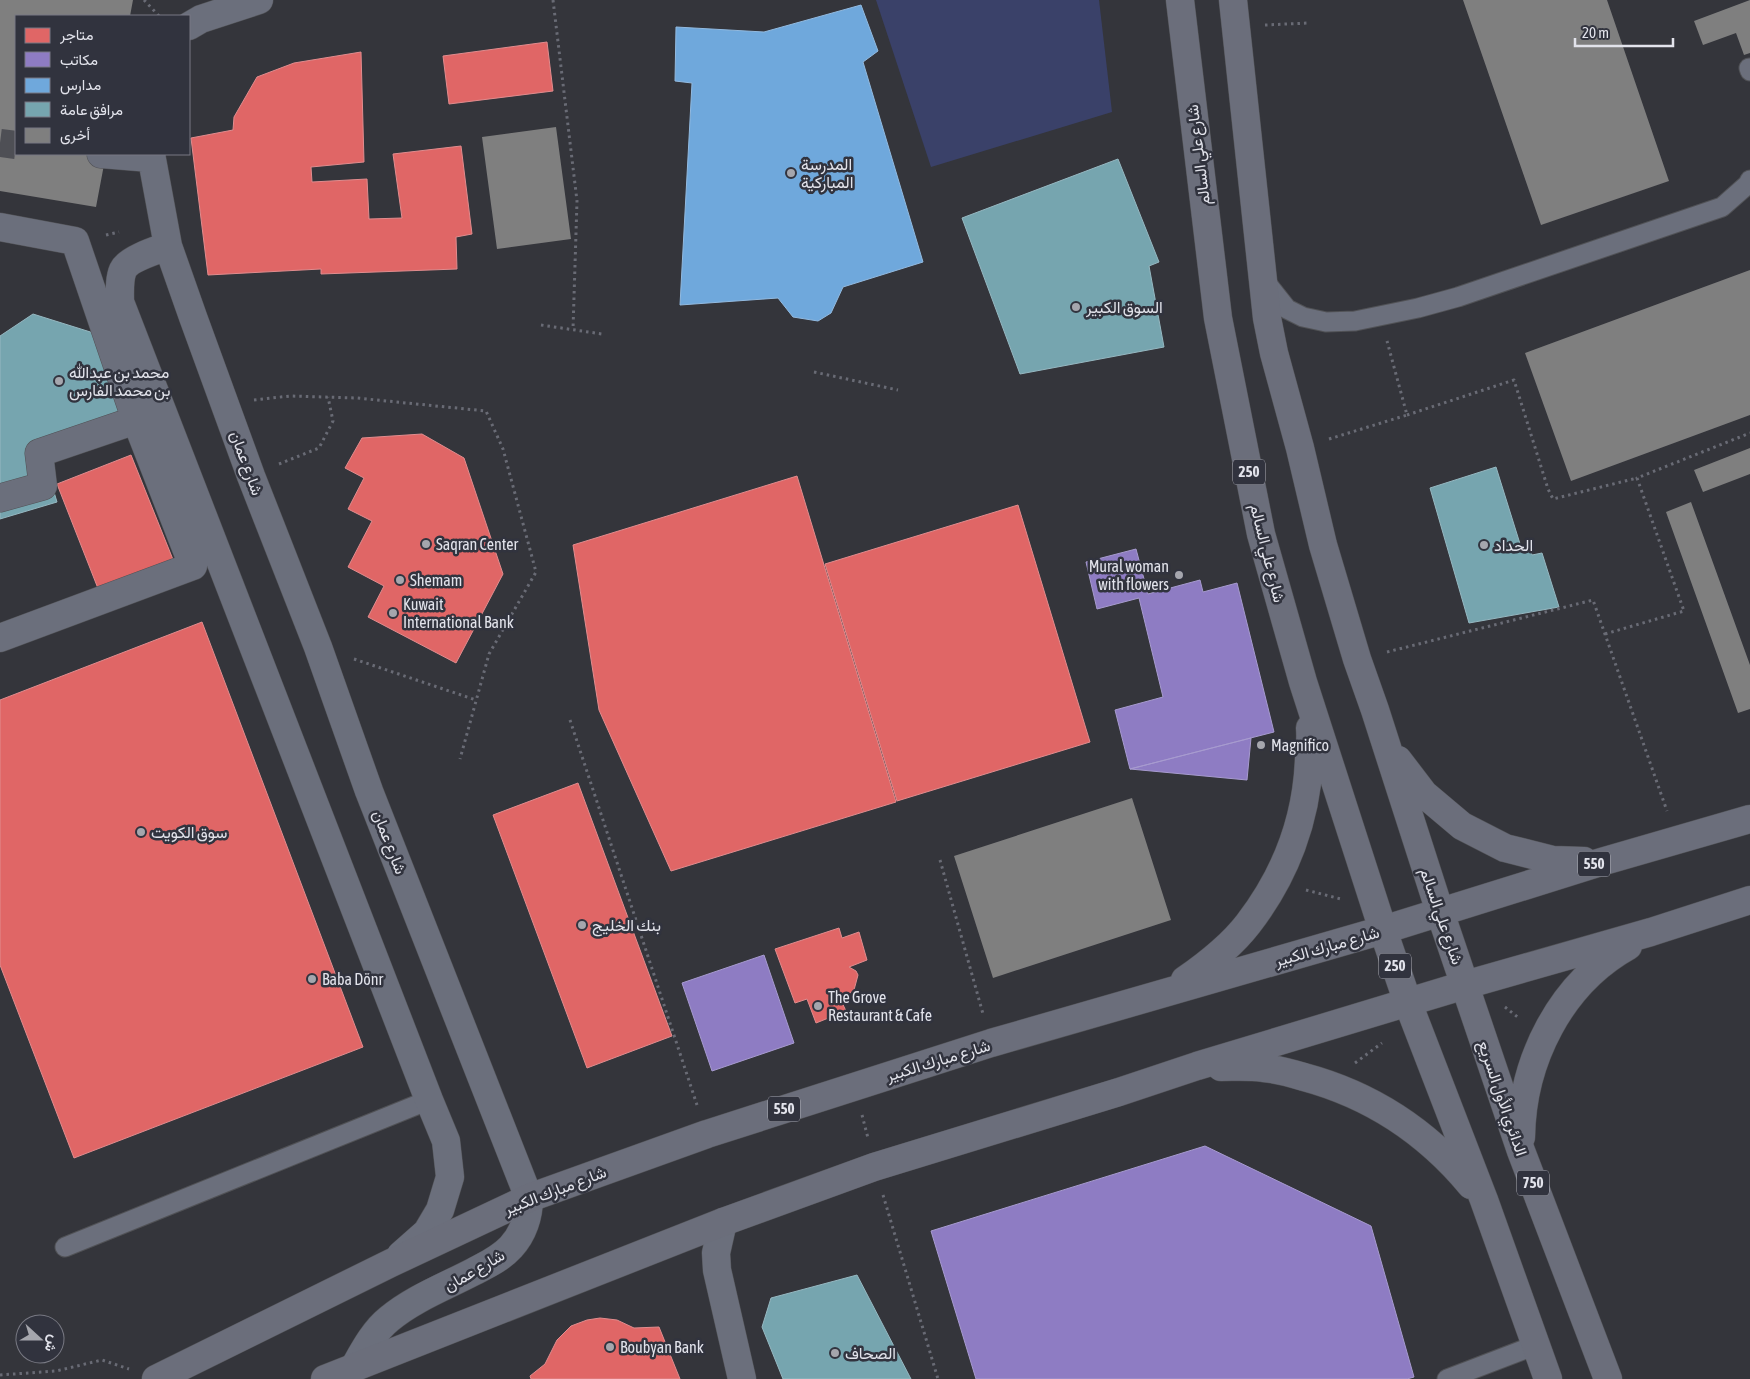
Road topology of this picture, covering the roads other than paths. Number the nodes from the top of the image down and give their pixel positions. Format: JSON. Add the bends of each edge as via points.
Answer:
{"nodes":[{"id":1,"x":258,"y":0,"type":"edge"},
{"id":2,"x":1180,"y":0,"type":"edge"},
{"id":3,"x":1233,"y":0,"type":"edge"},
{"id":4,"x":190,"y":25,"type":"edge"},
{"id":5,"x":126,"y":155,"type":"edge"},
{"id":6,"x":150,"y":156,"type":"edge"},
{"id":7,"x":1750,"y":180,"type":"edge"},
{"id":8,"x":0,"y":227,"type":"edge"},
{"id":9,"x":168,"y":246,"type":"junction"},
{"id":10,"x":1263,"y":278,"type":"junction"},
{"id":11,"x":136,"y":420,"type":"junction"},
{"id":12,"x":0,"y":498,"type":"edge"},
{"id":13,"x":0,"y":638,"type":"edge"},
{"id":14,"x":1303,"y":682,"type":"junction"},
{"id":15,"x":1375,"y":710,"type":"junction"},
{"id":16,"x":1750,"y":819,"type":"edge"},
{"id":17,"x":1601,"y":862,"type":"junction"},
{"id":18,"x":1750,"y":900,"type":"edge"},
{"id":19,"x":1440,"y":912,"type":"junction"},
{"id":20,"x":1383,"y":930,"type":"junction"},
{"id":21,"x":1651,"y":932,"type":"junction"},
{"id":22,"x":1465,"y":985,"type":"junction"},
{"id":23,"x":1169,"y":991,"type":"junction"},
{"id":24,"x":1408,"y":1003,"type":"junction"},
{"id":25,"x":1197,"y":1066,"type":"junction"},
{"id":26,"x":429,"y":1100,"type":"junction"},
{"id":27,"x":1521,"y":1151,"type":"junction"},
{"id":28,"x":529,"y":1198,"type":"junction"},
{"id":29,"x":1484,"y":1200,"type":"junction"},
{"id":30,"x":723,"y":1222,"type":"junction"},
{"id":31,"x":65,"y":1247,"type":"dead end"},
{"id":32,"x":391,"y":1263,"type":"junction"},
{"id":33,"x":1536,"y":1345,"type":"junction"},
{"id":34,"x":355,"y":1366,"type":"junction"},
{"id":35,"x":157,"y":1378,"type":"edge"},
{"id":36,"x":325,"y":1379,"type":"edge"},
{"id":37,"x":742,"y":1379,"type":"edge"},
{"id":38,"x":1447,"y":1379,"type":"edge"},
{"id":39,"x":1548,"y":1379,"type":"edge"},
{"id":40,"x":1608,"y":1379,"type":"edge"}],
"edges":[{"from":1,"to":4,"type":"street"},
{"from":2,"to":14,"type":"main road","name":"شارع علي السالم","number":"250","via":[[1224,356],[1262,534]]},
{"from":3,"to":10,"type":"main road","name":"شارع علي السالم"},
{"from":5,"to":6,"type":"street"},
{"from":6,"to":9,"type":"street","name":"شارع عمان"},
{"from":7,"to":10,"type":"lane","via":[[1722,207],[1520,277],[1381,316],[1326,322],[1303,317],[1287,309]]},
{"from":8,"to":11,"type":"street","via":[[75,241]]},
{"from":9,"to":26,"type":"street","via":[[123,268],[120,302]]},
{"from":9,"to":28,"type":"street","name":"شارع عمان","via":[[369,791]]},
{"from":10,"to":15,"type":"main road","name":"شارع علي السالم","via":[[1274,353],[1323,544]]},
{"from":11,"to":12,"type":"street","via":[[39,453],[43,486]]},
{"from":11,"to":13,"type":"street","via":[[193,566]]},
{"from":14,"to":20,"type":"main road","name":"شارع علي السالم","number":"250"},
{"from":14,"to":23,"type":"main road","via":[[1310,733],[1308,784],[1297,835],[1276,882],[1248,925],[1211,962]]},
{"from":15,"to":17,"type":"main road","via":[[1395,755],[1424,794],[1462,826],[1505,848],[1552,860]]},
{"from":15,"to":19,"type":"main road","name":"شارع علي السالم"},
{"from":16,"to":17,"type":"main road","name":"شارع مبارك الكبير","number":"550"},
{"from":17,"to":19,"type":"main road","name":"شارع مبارك الكبير","number":"550"},
{"from":18,"to":21,"type":"main road"},
{"from":19,"to":20,"type":"main road","name":"شارع مبارك الكبير","number":"550"},
{"from":19,"to":22,"type":"main road","name":"شارع علي السالم"},
{"from":20,"to":23,"type":"main road","name":"شارع مبارك الكبير","number":"550"},
{"from":20,"to":24,"type":"main road","name":"شارع علي السالم","number":"250"},
{"from":21,"to":22,"type":"main road"},
{"from":21,"to":27,"type":"main road","via":[[1588,976],[1562,1005],[1543,1039],[1529,1075],[1521,1112]]},
{"from":22,"to":24,"type":"main road"},
{"from":22,"to":27,"type":"main road","name":"الدائري الأول السريع","number":"750"},
{"from":23,"to":28,"type":"main road","name":"شارع مبارك الكبير","number":"550","via":[[855,1086],[707,1134]]},
{"from":24,"to":25,"type":"main road"},
{"from":24,"to":29,"type":"main road"},
{"from":25,"to":29,"type":"main road","via":[[1271,1069],[1327,1083],[1359,1096],[1415,1130],[1457,1168]]},
{"from":25,"to":30,"type":"main road","via":[[874,1167]]},
{"from":26,"to":31,"type":"lane"},
{"from":26,"to":32,"type":"street","via":[[446,1141],[450,1176],[440,1210],[427,1232]]},
{"from":27,"to":40,"type":"main road","name":"الدائري الأول السريع","number":"750"},
{"from":28,"to":32,"type":"main road","name":"شارع مبارك الكبير","number":"550"},
{"from":28,"to":34,"type":"street","name":"شارع عمان","via":[[526,1222],[511,1247],[498,1259],[403,1308],[374,1335]]},
{"from":29,"to":33,"type":"main road"},
{"from":30,"to":34,"type":"main road"},
{"from":30,"to":37,"type":"street","via":[[716,1270]]},
{"from":32,"to":35,"type":"main road","name":"شارع مبارك الكبير","number":"550"},
{"from":33,"to":38,"type":"lane"},
{"from":33,"to":39,"type":"main road"},
{"from":34,"to":36,"type":"main road"}]}
